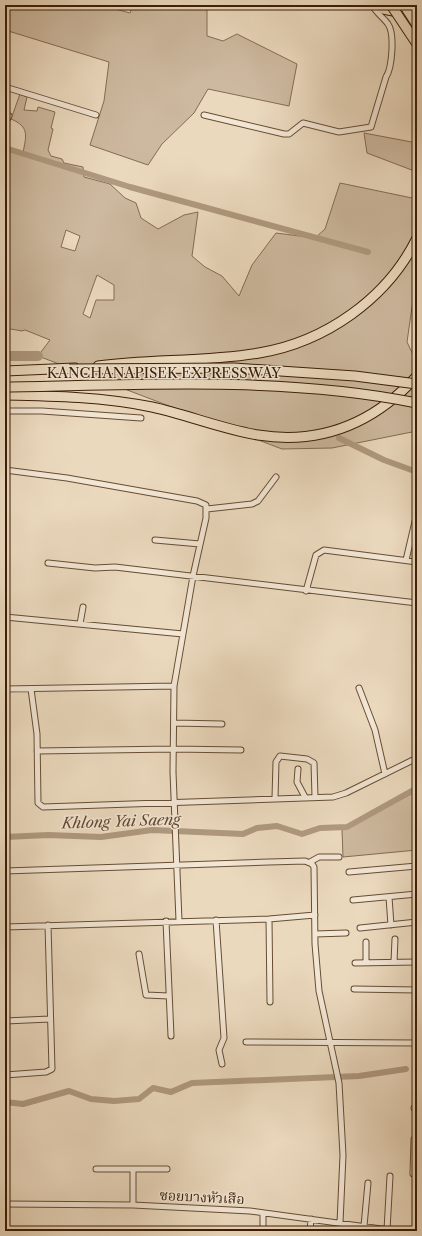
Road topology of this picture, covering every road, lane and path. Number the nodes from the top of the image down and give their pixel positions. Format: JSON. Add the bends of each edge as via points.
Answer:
{"nodes":[{"id":1,"x":372,"y":5,"type":"edge"},
{"id":2,"x":378,"y":5,"type":"edge"},
{"id":3,"x":391,"y":5,"type":"edge"},
{"id":4,"x":403,"y":5,"type":"edge"},
{"id":5,"x":417,"y":25,"type":"edge"},
{"id":6,"x":417,"y":44,"type":"edge"},
{"id":7,"x":5,"y":87,"type":"edge"},
{"id":8,"x":5,"y":115,"type":"edge"},
{"id":9,"x":96,"y":115,"type":"dead end"},
{"id":10,"x":204,"y":115,"type":"dead end"},
{"id":11,"x":5,"y":124,"type":"edge"},
{"id":12,"x":417,"y":238,"type":"edge"},
{"id":13,"x":69,"y":369,"type":"junction"},
{"id":14,"x":5,"y":371,"type":"edge"},
{"id":15,"x":417,"y":376,"type":"edge"},
{"id":16,"x":417,"y":384,"type":"edge"},
{"id":17,"x":5,"y":387,"type":"edge"},
{"id":18,"x":5,"y":396,"type":"edge"},
{"id":19,"x":417,"y":403,"type":"edge"},
{"id":20,"x":5,"y":411,"type":"edge"},
{"id":21,"x":141,"y":418,"type":"dead end"},
{"id":22,"x":5,"y":470,"type":"edge"},
{"id":23,"x":276,"y":476,"type":"dead end"},
{"id":24,"x":207,"y":509,"type":"junction"},
{"id":25,"x":417,"y":513,"type":"edge"},
{"id":26,"x":155,"y":540,"type":"dead end"},
{"id":27,"x":200,"y":544,"type":"junction"},
{"id":28,"x":406,"y":560,"type":"junction"},
{"id":29,"x":417,"y":562,"type":"edge"},
{"id":30,"x":48,"y":563,"type":"dead end"},
{"id":31,"x":193,"y":576,"type":"junction"},
{"id":32,"x":306,"y":591,"type":"junction"},
{"id":33,"x":417,"y":603,"type":"edge"},
{"id":34,"x":83,"y":607,"type":"dead end"},
{"id":35,"x":5,"y":617,"type":"edge"},
{"id":36,"x":80,"y":624,"type":"junction"},
{"id":37,"x":183,"y":634,"type":"junction"},
{"id":38,"x":174,"y":686,"type":"junction"},
{"id":39,"x":359,"y":688,"type":"dead end"},
{"id":40,"x":5,"y":689,"type":"edge"},
{"id":41,"x":31,"y":689,"type":"junction"},
{"id":42,"x":174,"y":723,"type":"junction"},
{"id":43,"x":222,"y":724,"type":"dead end"},
{"id":44,"x":173,"y":748,"type":"junction"},
{"id":45,"x":37,"y":750,"type":"junction"},
{"id":46,"x":241,"y":750,"type":"dead end"},
{"id":47,"x":417,"y":758,"type":"edge"},
{"id":48,"x":298,"y":769,"type":"dead end"},
{"id":49,"x":385,"y":774,"type":"junction"},
{"id":50,"x":305,"y":797,"type":"junction"},
{"id":51,"x":316,"y":797,"type":"junction"},
{"id":52,"x":275,"y":798,"type":"junction"},
{"id":53,"x":174,"y":802,"type":"junction"},
{"id":54,"x":339,"y":856,"type":"dead end"},
{"id":55,"x":310,"y":862,"type":"junction"},
{"id":56,"x":176,"y":865,"type":"junction"},
{"id":57,"x":417,"y":866,"type":"edge"},
{"id":58,"x":5,"y":871,"type":"edge"},
{"id":59,"x":349,"y":872,"type":"dead end"},
{"id":60,"x":417,"y":894,"type":"edge"},
{"id":61,"x":389,"y":897,"type":"junction"},
{"id":62,"x":353,"y":900,"type":"dead end"},
{"id":63,"x":315,"y":915,"type":"junction"},
{"id":64,"x":269,"y":919,"type":"junction"},
{"id":65,"x":216,"y":920,"type":"junction"},
{"id":66,"x":166,"y":921,"type":"junction"},
{"id":67,"x":178,"y":921,"type":"junction"},
{"id":68,"x":417,"y":922,"type":"edge"},
{"id":69,"x":48,"y":925,"type":"junction"},
{"id":70,"x":392,"y":925,"type":"junction"},
{"id":71,"x":5,"y":927,"type":"edge"},
{"id":72,"x":360,"y":928,"type":"dead end"},
{"id":73,"x":346,"y":933,"type":"dead end"},
{"id":74,"x":316,"y":934,"type":"junction"},
{"id":75,"x":395,"y":939,"type":"dead end"},
{"id":76,"x":366,"y":942,"type":"dead end"},
{"id":77,"x":139,"y":954,"type":"dead end"},
{"id":78,"x":366,"y":962,"type":"junction"},
{"id":79,"x":394,"y":962,"type":"junction"},
{"id":80,"x":417,"y":962,"type":"edge"},
{"id":81,"x":355,"y":963,"type":"dead end"},
{"id":82,"x":354,"y":989,"type":"dead end"},
{"id":83,"x":417,"y":990,"type":"edge"},
{"id":84,"x":169,"y":996,"type":"junction"},
{"id":85,"x":270,"y":1002,"type":"dead end"},
{"id":86,"x":50,"y":1019,"type":"junction"},
{"id":87,"x":5,"y":1022,"type":"edge"},
{"id":88,"x":171,"y":1036,"type":"dead end"},
{"id":89,"x":246,"y":1042,"type":"dead end"},
{"id":90,"x":329,"y":1042,"type":"junction"},
{"id":91,"x":417,"y":1043,"type":"edge"},
{"id":92,"x":222,"y":1064,"type":"dead end"},
{"id":93,"x":5,"y":1075,"type":"edge"},
{"id":94,"x":417,"y":1137,"type":"edge"},
{"id":95,"x":96,"y":1169,"type":"dead end"},
{"id":96,"x":133,"y":1169,"type":"junction"},
{"id":97,"x":167,"y":1169,"type":"dead end"},
{"id":98,"x":413,"y":1174,"type":"dead end"},
{"id":99,"x":390,"y":1176,"type":"dead end"},
{"id":100,"x":368,"y":1183,"type":"dead end"},
{"id":101,"x":5,"y":1204,"type":"edge"},
{"id":102,"x":133,"y":1205,"type":"junction"},
{"id":103,"x":263,"y":1213,"type":"junction"},
{"id":104,"x":311,"y":1219,"type":"junction"},
{"id":105,"x":340,"y":1223,"type":"junction"},
{"id":106,"x":364,"y":1226,"type":"junction"},
{"id":107,"x":387,"y":1230,"type":"edge"},
{"id":108,"x":263,"y":1231,"type":"edge"},
{"id":109,"x":310,"y":1231,"type":"edge"},
{"id":110,"x":396,"y":1231,"type":"edge"}],
"edges":[{"from":1,"to":10,"type":"street","via":[[389,25],[392,40],[390,71],[386,76],[371,126],[339,132],[303,123],[288,134],[284,134]]},
{"from":2,"to":4,"type":"highway","via":[[393,11]]},
{"from":3,"to":6,"type":"highway","bridge":true},
{"from":4,"to":5,"type":"highway"},
{"from":7,"to":9,"type":"street"},
{"from":8,"to":11,"type":"street","via":[[9,116]]},
{"from":12,"to":13,"type":"highway","bridge":true,"via":[[396,273],[372,298],[328,329],[294,344],[235,356],[143,361]]},
{"from":13,"to":14,"type":"highway","name":"KANCHANAPISEK EXPRESSWAY"},
{"from":13,"to":16,"type":"highway","name":"KANCHANAPISEK EXPRESSWAY","bridge":true,"via":[[234,368],[355,376]]},
{"from":15,"to":18,"type":"highway","bridge":true,"via":[[390,402],[345,428],[287,437],[256,435],[121,401],[83,397]]},
{"from":17,"to":19,"type":"highway","name":"KANCHANAPISEK EXPRESSWAY","bridge":true,"via":[[232,385],[354,393]]},
{"from":20,"to":21,"type":"street"},
{"from":22,"to":24,"type":"street","via":[[197,501],[206,505]]},
{"from":23,"to":24,"type":"street","via":[[258,501],[252,504]]},
{"from":24,"to":27,"type":"street"},
{"from":25,"to":28,"type":"street"},
{"from":26,"to":27,"type":"street"},
{"from":27,"to":31,"type":"street"},
{"from":28,"to":29,"type":"street"},
{"from":28,"to":32,"type":"street","via":[[324,550],[316,555]]},
{"from":30,"to":31,"type":"street"},
{"from":31,"to":32,"type":"street"},
{"from":31,"to":37,"type":"street"},
{"from":32,"to":33,"type":"street"},
{"from":34,"to":36,"type":"street"},
{"from":35,"to":36,"type":"street"},
{"from":36,"to":37,"type":"street"},
{"from":37,"to":38,"type":"street"},
{"from":38,"to":41,"type":"street"},
{"from":38,"to":42,"type":"street"},
{"from":39,"to":49,"type":"street","via":[[375,730]]},
{"from":40,"to":41,"type":"street"},
{"from":41,"to":45,"type":"street"},
{"from":42,"to":43,"type":"street"},
{"from":42,"to":44,"type":"street"},
{"from":44,"to":45,"type":"street"},
{"from":44,"to":46,"type":"street"},
{"from":44,"to":53,"type":"street"},
{"from":45,"to":53,"type":"street","via":[[39,806]]},
{"from":47,"to":49,"type":"street"},
{"from":48,"to":50,"type":"street","via":[[297,782]]},
{"from":49,"to":51,"type":"street","via":[[340,796]]},
{"from":50,"to":51,"type":"street"},
{"from":50,"to":52,"type":"street"},
{"from":51,"to":52,"type":"street","via":[[314,763],[307,759],[283,756],[277,758],[276,762]]},
{"from":52,"to":53,"type":"street"},
{"from":53,"to":56,"type":"street"},
{"from":54,"to":55,"type":"street","via":[[319,857]]},
{"from":55,"to":56,"type":"street"},
{"from":55,"to":63,"type":"street","via":[[314,867]]},
{"from":56,"to":58,"type":"street"},
{"from":56,"to":67,"type":"street"},
{"from":57,"to":59,"type":"street"},
{"from":60,"to":61,"type":"street"},
{"from":61,"to":62,"type":"street"},
{"from":61,"to":70,"type":"street"},
{"from":63,"to":64,"type":"street"},
{"from":63,"to":74,"type":"street"},
{"from":64,"to":65,"type":"street"},
{"from":64,"to":85,"type":"street"},
{"from":65,"to":67,"type":"street"},
{"from":65,"to":92,"type":"street","via":[[224,1038],[219,1050]]},
{"from":66,"to":67,"type":"street"},
{"from":66,"to":69,"type":"street"},
{"from":66,"to":84,"type":"street"},
{"from":68,"to":70,"type":"street"},
{"from":69,"to":71,"type":"street"},
{"from":69,"to":86,"type":"street"},
{"from":70,"to":72,"type":"street"},
{"from":73,"to":74,"type":"street"},
{"from":74,"to":90,"type":"street","via":[[319,991]]},
{"from":75,"to":79,"type":"street"},
{"from":76,"to":78,"type":"street"},
{"from":77,"to":84,"type":"street","via":[[146,995]]},
{"from":78,"to":79,"type":"street"},
{"from":78,"to":81,"type":"street"},
{"from":79,"to":80,"type":"street"},
{"from":82,"to":83,"type":"street"},
{"from":84,"to":88,"type":"street"},
{"from":86,"to":87,"type":"street"},
{"from":86,"to":93,"type":"street","via":[[52,1069],[46,1072]]},
{"from":89,"to":90,"type":"street"},
{"from":90,"to":91,"type":"street"},
{"from":90,"to":105,"type":"street","via":[[339,1083],[343,1155]]},
{"from":94,"to":98,"type":"street","via":[[414,1139]]},
{"from":95,"to":96,"type":"street"},
{"from":96,"to":97,"type":"street"},
{"from":96,"to":102,"type":"street"},
{"from":99,"to":107,"type":"street"},
{"from":100,"to":106,"type":"street"},
{"from":101,"to":102,"type":"street","name":"ซอยบางหัวเสือ"},
{"from":102,"to":103,"type":"street","name":"ซอยบางหัวเสือ"},
{"from":103,"to":104,"type":"street","name":"ซอยบางหัวเสือ"},
{"from":103,"to":108,"type":"street"},
{"from":104,"to":105,"type":"street","name":"ซอยบางหัวเสือ"},
{"from":104,"to":109,"type":"street"},
{"from":105,"to":106,"type":"street","name":"ซอยบางหัวเสือ"},
{"from":106,"to":107,"type":"street","name":"ซอยบางหัวเสือ"},
{"from":107,"to":110,"type":"street","name":"ซอยบางหัวเสือ"}]}
